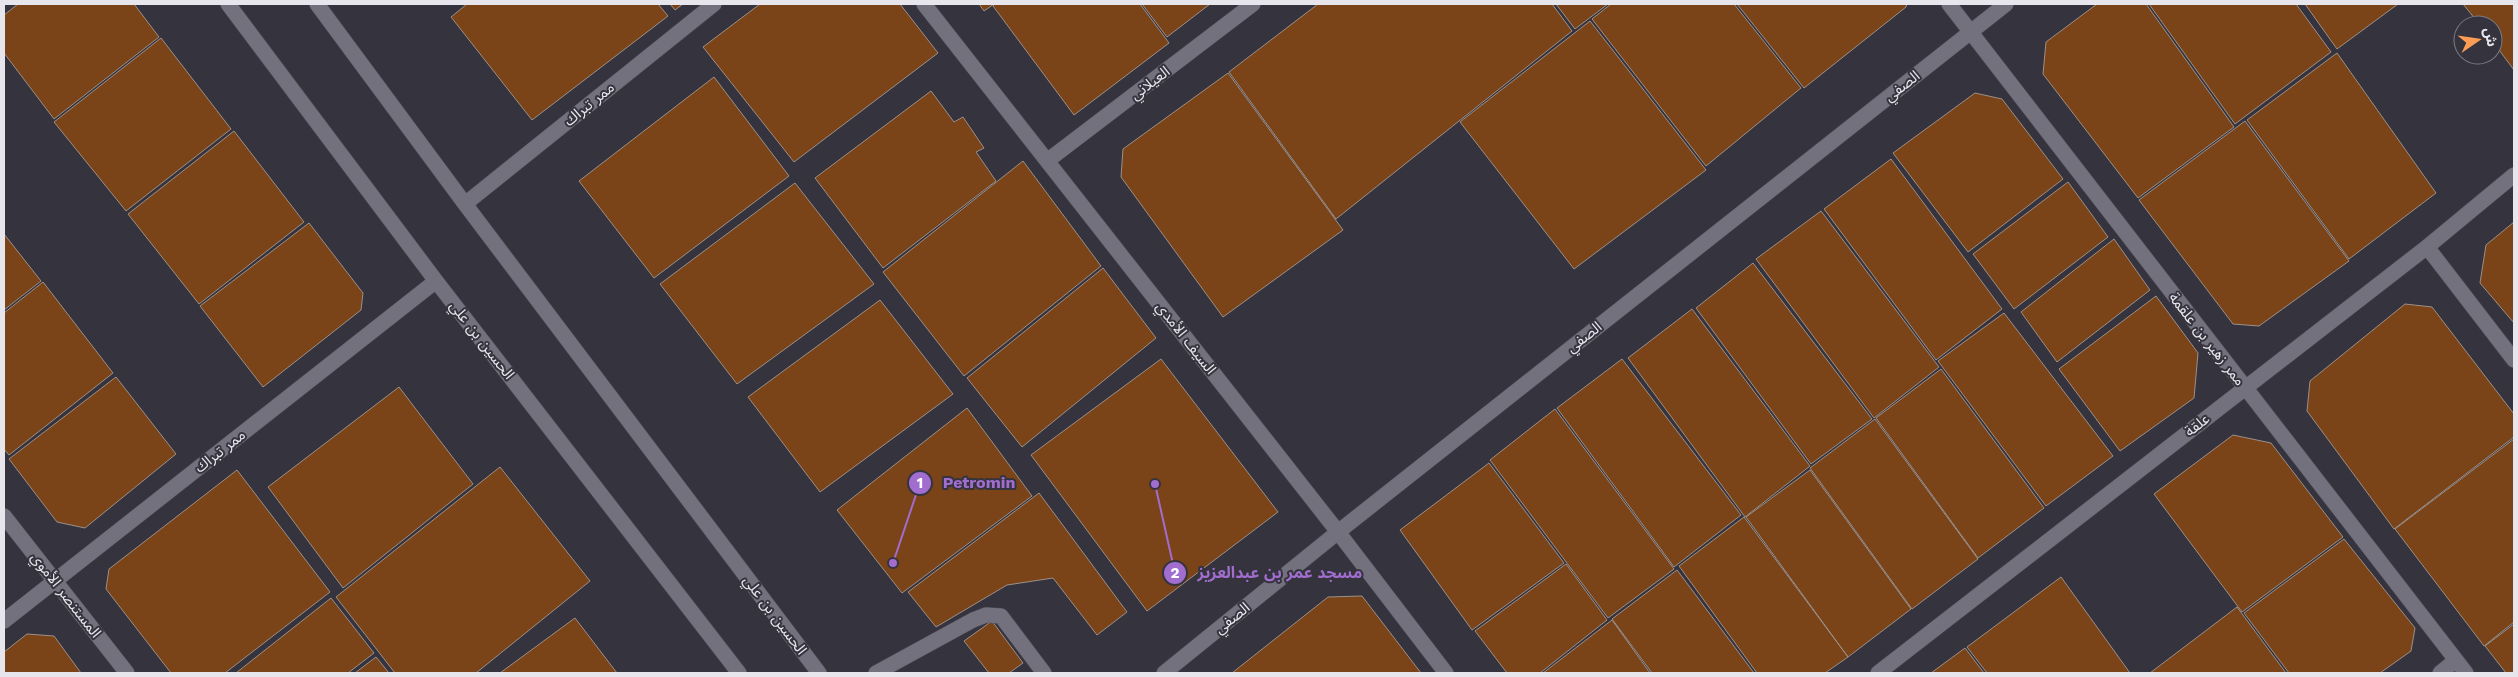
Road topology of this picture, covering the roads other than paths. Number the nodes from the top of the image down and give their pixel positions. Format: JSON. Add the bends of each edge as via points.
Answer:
{"nodes":[{"id":1,"x":228,"y":4,"type":"edge"},
{"id":2,"x":317,"y":4,"type":"edge"},
{"id":3,"x":714,"y":4,"type":"edge"},
{"id":4,"x":924,"y":4,"type":"edge"},
{"id":5,"x":1253,"y":4,"type":"edge"},
{"id":6,"x":1949,"y":4,"type":"edge"},
{"id":7,"x":2006,"y":4,"type":"edge"},
{"id":8,"x":1971,"y":32,"type":"junction"},
{"id":9,"x":1047,"y":161,"type":"junction"},
{"id":10,"x":2514,"y":175,"type":"edge"},
{"id":11,"x":465,"y":204,"type":"junction"},
{"id":12,"x":2427,"y":247,"type":"junction"},
{"id":13,"x":436,"y":281,"type":"junction"},
{"id":14,"x":2514,"y":360,"type":"edge"},
{"id":15,"x":2244,"y":388,"type":"junction"},
{"id":16,"x":4,"y":516,"type":"edge"},
{"id":17,"x":1338,"y":532,"type":"junction"},
{"id":18,"x":55,"y":581,"type":"junction"},
{"id":19,"x":4,"y":621,"type":"edge"},
{"id":20,"x":2456,"y":660,"type":"junction"},
{"id":21,"x":127,"y":673,"type":"edge"},
{"id":22,"x":739,"y":673,"type":"edge"},
{"id":23,"x":819,"y":673,"type":"edge"},
{"id":24,"x":876,"y":673,"type":"edge"},
{"id":25,"x":1044,"y":673,"type":"edge"},
{"id":26,"x":1164,"y":673,"type":"edge"},
{"id":27,"x":1446,"y":673,"type":"edge"},
{"id":28,"x":1878,"y":673,"type":"edge"},
{"id":29,"x":2440,"y":673,"type":"edge"},
{"id":30,"x":2466,"y":673,"type":"edge"}],
"edges":[{"from":1,"to":13,"type":"street","name":"الحسين بن علي"},
{"from":2,"to":11,"type":"street","name":"الحسين بن علي"},
{"from":3,"to":11,"type":"street","name":"ممر تبراك"},
{"from":4,"to":9,"type":"street","name":"السيف الأمدي"},
{"from":5,"to":9,"type":"street","name":"العيلاني"},
{"from":6,"to":8,"type":"street","name":"ممر زهير بن علقمة"},
{"from":7,"to":8,"type":"street","name":"الصفي"},
{"from":8,"to":15,"type":"street","name":"ممر زهير بن علقمة"},
{"from":8,"to":17,"type":"street","name":"الصفي"},
{"from":9,"to":17,"type":"street","name":"السيف الأمدي"},
{"from":10,"to":12,"type":"street","name":"علقة"},
{"from":11,"to":23,"type":"street","name":"الحسين بن علي"},
{"from":12,"to":14,"type":"street"},
{"from":12,"to":15,"type":"street","name":"علقة"},
{"from":13,"to":18,"type":"street","name":"ممر تبراك"},
{"from":13,"to":22,"type":"street","name":"الحسين بن علي"},
{"from":15,"to":20,"type":"street","name":"ممر زهير بن علقمة"},
{"from":15,"to":28,"type":"street","name":"علقة"},
{"from":16,"to":18,"type":"street","name":"المستنصر الأموي"},
{"from":17,"to":26,"type":"street","name":"الصفي"},
{"from":17,"to":27,"type":"street","name":"السيف الأمدي"},
{"from":18,"to":19,"type":"street","name":"ممر تبراك"},
{"from":18,"to":21,"type":"street","name":"المستنصر الأموي"},
{"from":20,"to":29,"type":"street"},
{"from":20,"to":30,"type":"street","name":"ممر زهير بن علقمة"},
{"from":24,"to":25,"type":"street","via":[[986,615],[1001,616]]}]}
